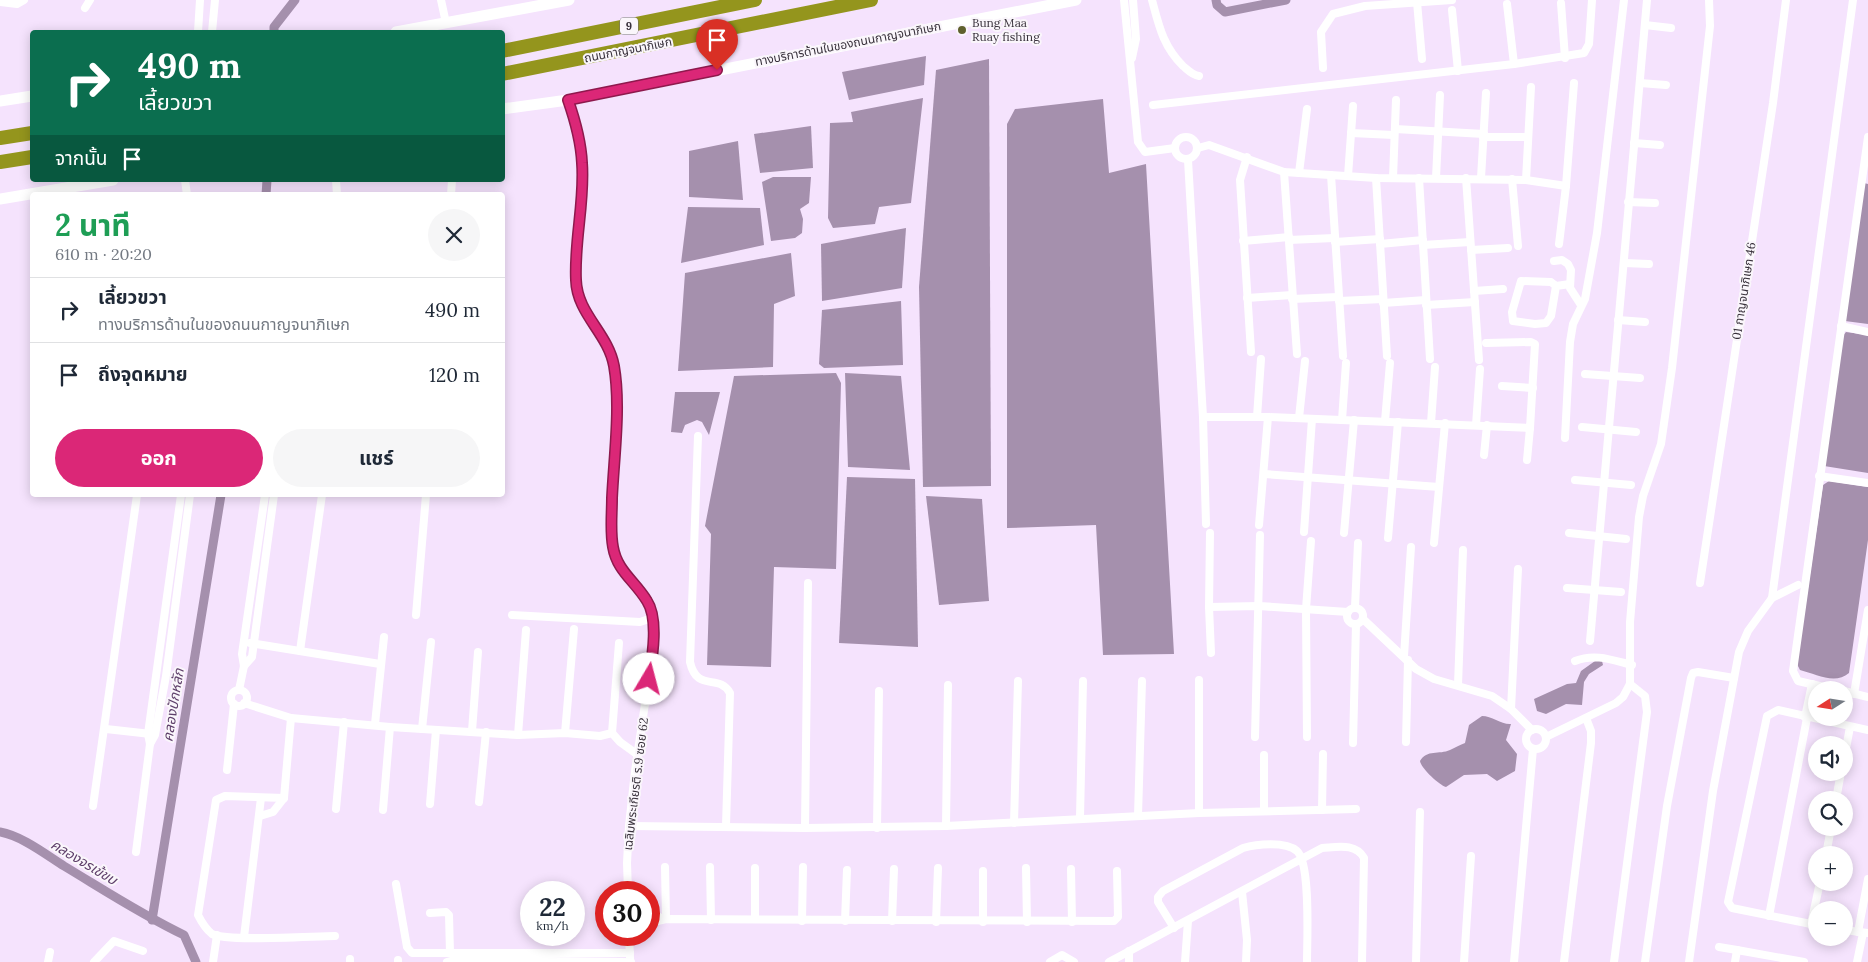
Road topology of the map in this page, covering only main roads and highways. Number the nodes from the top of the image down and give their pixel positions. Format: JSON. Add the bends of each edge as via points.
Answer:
{"nodes":[{"id":1,"x":569,"y":0,"type":"edge"},
{"id":2,"x":755,"y":0,"type":"edge"},
{"id":3,"x":871,"y":0,"type":"edge"},
{"id":4,"x":1076,"y":0,"type":"edge"},
{"id":5,"x":407,"y":30,"type":"edge"},
{"id":6,"x":505,"y":50,"type":"edge"},
{"id":7,"x":505,"y":73,"type":"edge"},
{"id":8,"x":30,"y":96,"type":"edge"},
{"id":9,"x":0,"y":101,"type":"edge"},
{"id":10,"x":505,"y":109,"type":"edge"},
{"id":11,"x":30,"y":133,"type":"edge"},
{"id":12,"x":0,"y":138,"type":"edge"},
{"id":13,"x":30,"y":157,"type":"edge"},
{"id":14,"x":0,"y":162,"type":"edge"},
{"id":15,"x":101,"y":182,"type":"edge"},
{"id":16,"x":42,"y":192,"type":"edge"},
{"id":17,"x":30,"y":194,"type":"edge"},
{"id":18,"x":0,"y":199,"type":"edge"}],
"edges":[{"from":1,"to":5,"type":"main road"},
{"from":2,"to":6,"type":"highway","name":"ถนนกาญจนาภิเษก","number":"9"},
{"from":3,"to":7,"type":"highway","name":"ถนนกาญจนาภิเษก","number":"9"},
{"from":4,"to":10,"type":"main road","name":"ทางบริการด้านในของถนนกาญจนาภิเษก","via":[[568,100]]},
{"from":8,"to":9,"type":"main road"},
{"from":11,"to":12,"type":"highway"},
{"from":13,"to":14,"type":"highway"},
{"from":15,"to":16,"type":"main road"},
{"from":17,"to":18,"type":"main road"}]}
